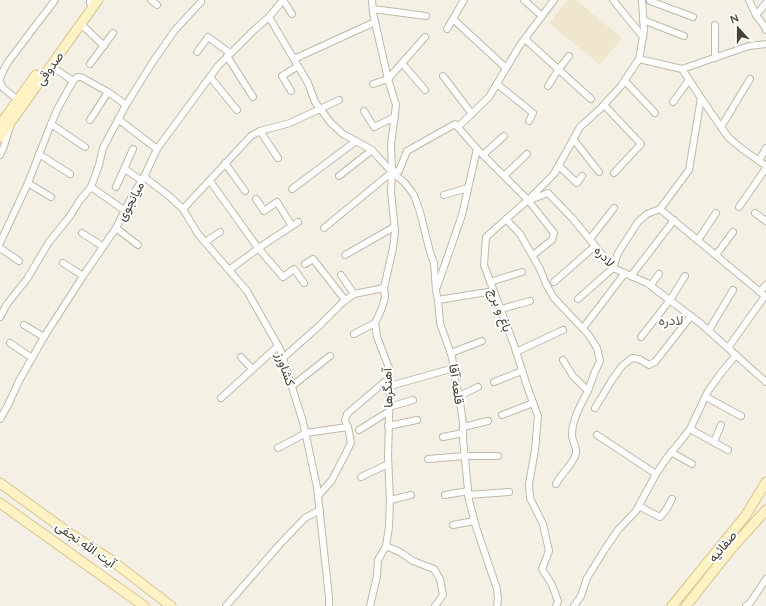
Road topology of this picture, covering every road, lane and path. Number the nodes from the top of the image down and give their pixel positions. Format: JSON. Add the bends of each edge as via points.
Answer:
{"nodes":[{"id":1,"x":55,"y":0,"type":"edge"},
{"id":2,"x":151,"y":0,"type":"edge"},
{"id":3,"x":201,"y":0,"type":"edge"},
{"id":4,"x":283,"y":0,"type":"edge"},
{"id":5,"x":372,"y":0,"type":"edge"},
{"id":6,"x":464,"y":0,"type":"edge"},
{"id":7,"x":524,"y":0,"type":"edge"},
{"id":8,"x":554,"y":0,"type":"edge"},
{"id":9,"x":613,"y":0,"type":"edge"},
{"id":10,"x":642,"y":0,"type":"edge"},
{"id":11,"x":650,"y":0,"type":"edge"},
{"id":12,"x":749,"y":0,"type":"edge"},
{"id":13,"x":92,"y":1,"type":"edge"},
{"id":14,"x":766,"y":3,"type":"edge"},
{"id":15,"x":157,"y":5,"type":"dead end"},
{"id":16,"x":373,"y":9,"type":"junction"},
{"id":17,"x":643,"y":11,"type":"junction"},
{"id":18,"x":292,"y":14,"type":"dead end"},
{"id":19,"x":756,"y":15,"type":"junction"},
{"id":20,"x":426,"y":16,"type":"dead end"},
{"id":21,"x":542,"y":16,"type":"junction"},
{"id":22,"x":269,"y":17,"type":"junction"},
{"id":23,"x":693,"y":17,"type":"dead end"},
{"id":24,"x":453,"y":20,"type":"junction"},
{"id":25,"x":643,"y":20,"type":"junction"},
{"id":26,"x":375,"y":22,"type":"junction"},
{"id":27,"x":81,"y":24,"type":"junction"},
{"id":28,"x":714,"y":25,"type":"dead end"},
{"id":29,"x":447,"y":29,"type":"dead end"},
{"id":30,"x":766,"y":30,"type":"edge"},
{"id":31,"x":113,"y":34,"type":"dead end"},
{"id":32,"x":684,"y":36,"type":"dead end"},
{"id":33,"x":425,"y":37,"type":"dead end"},
{"id":34,"x":643,"y":37,"type":"junction"},
{"id":35,"x":524,"y":39,"type":"junction"},
{"id":36,"x":766,"y":44,"type":"edge"},
{"id":37,"x":104,"y":46,"type":"junction"},
{"id":38,"x":197,"y":52,"type":"dead end"},
{"id":39,"x":229,"y":54,"type":"junction"},
{"id":40,"x":569,"y":56,"type":"dead end"},
{"id":41,"x":715,"y":58,"type":"junction"},
{"id":42,"x":294,"y":59,"type":"junction"},
{"id":43,"x":639,"y":59,"type":"junction"},
{"id":44,"x":402,"y":63,"type":"junction"},
{"id":45,"x":90,"y":64,"type":"dead end"},
{"id":46,"x":51,"y":66,"type":"junction"},
{"id":47,"x":298,"y":66,"type":"junction"},
{"id":48,"x":506,"y":68,"type":"junction"},
{"id":49,"x":682,"y":69,"type":"junction"},
{"id":50,"x":558,"y":70,"type":"junction"},
{"id":51,"x":443,"y":76,"type":"dead end"},
{"id":52,"x":210,"y":77,"type":"junction"},
{"id":53,"x":0,"y":79,"type":"edge"},
{"id":54,"x":388,"y":79,"type":"junction"},
{"id":55,"x":750,"y":79,"type":"dead end"},
{"id":56,"x":689,"y":80,"type":"junction"},
{"id":57,"x":73,"y":81,"type":"junction"},
{"id":58,"x":625,"y":81,"type":"junction"},
{"id":59,"x":0,"y":82,"type":"edge"},
{"id":60,"x":373,"y":84,"type":"dead end"},
{"id":61,"x":497,"y":84,"type":"junction"},
{"id":62,"x":548,"y":86,"type":"dead end"},
{"id":63,"x":425,"y":90,"type":"dead end"},
{"id":64,"x":290,"y":91,"type":"dead end"},
{"id":65,"x":108,"y":92,"type":"junction"},
{"id":66,"x":253,"y":97,"type":"dead end"},
{"id":67,"x":700,"y":98,"type":"junction"},
{"id":68,"x":591,"y":99,"type":"dead end"},
{"id":69,"x":18,"y":100,"type":"junction"},
{"id":70,"x":339,"y":100,"type":"dead end"},
{"id":71,"x":673,"y":102,"type":"dead end"},
{"id":72,"x":126,"y":105,"type":"junction"},
{"id":73,"x":604,"y":105,"type":"junction"},
{"id":74,"x":321,"y":109,"type":"junction"},
{"id":75,"x":237,"y":110,"type":"dead end"},
{"id":76,"x":364,"y":111,"type":"dead end"},
{"id":77,"x":655,"y":113,"type":"dead end"},
{"id":78,"x":472,"y":114,"type":"junction"},
{"id":79,"x":395,"y":117,"type":"junction"},
{"id":80,"x":12,"y":119,"type":"junction"},
{"id":81,"x":118,"y":119,"type":"junction"},
{"id":82,"x":90,"y":120,"type":"dead end"},
{"id":83,"x":529,"y":121,"type":"dead end"},
{"id":84,"x":51,"y":124,"type":"junction"},
{"id":85,"x":0,"y":125,"type":"edge"},
{"id":86,"x":721,"y":127,"type":"junction"},
{"id":87,"x":458,"y":128,"type":"junction"},
{"id":88,"x":260,"y":131,"type":"junction"},
{"id":89,"x":504,"y":136,"type":"dead end"},
{"id":90,"x":0,"y":137,"type":"edge"},
{"id":91,"x":574,"y":140,"type":"junction"},
{"id":92,"x":356,"y":141,"type":"junction"},
{"id":93,"x":85,"y":147,"type":"dead end"},
{"id":94,"x":766,"y":148,"type":"edge"},
{"id":95,"x":158,"y":149,"type":"junction"},
{"id":96,"x":477,"y":149,"type":"junction"},
{"id":97,"x":133,"y":150,"type":"dead end"},
{"id":98,"x":372,"y":150,"type":"junction"},
{"id":99,"x":39,"y":154,"type":"junction"},
{"id":100,"x":527,"y":154,"type":"dead end"},
{"id":101,"x":0,"y":155,"type":"edge"},
{"id":102,"x":484,"y":155,"type":"junction"},
{"id":103,"x":278,"y":158,"type":"dead end"},
{"id":104,"x":759,"y":161,"type":"junction"},
{"id":105,"x":225,"y":164,"type":"junction"},
{"id":106,"x":559,"y":166,"type":"junction"},
{"id":107,"x":766,"y":167,"type":"edge"},
{"id":108,"x":125,"y":169,"type":"junction"},
{"id":109,"x":392,"y":172,"type":"junction"},
{"id":110,"x":599,"y":172,"type":"dead end"},
{"id":111,"x":614,"y":173,"type":"dead end"},
{"id":112,"x":70,"y":174,"type":"dead end"},
{"id":113,"x":339,"y":176,"type":"dead end"},
{"id":114,"x":504,"y":176,"type":"junction"},
{"id":115,"x":582,"y":176,"type":"dead end"},
{"id":116,"x":143,"y":179,"type":"junction"},
{"id":117,"x":210,"y":181,"type":"junction"},
{"id":118,"x":28,"y":183,"type":"junction"},
{"id":119,"x":91,"y":187,"type":"junction"},
{"id":120,"x":116,"y":187,"type":"dead end"},
{"id":121,"x":468,"y":188,"type":"junction"},
{"id":122,"x":292,"y":189,"type":"dead end"},
{"id":123,"x":245,"y":191,"type":"dead end"},
{"id":124,"x":444,"y":195,"type":"dead end"},
{"id":125,"x":51,"y":197,"type":"dead end"},
{"id":126,"x":256,"y":199,"type":"dead end"},
{"id":127,"x":528,"y":200,"type":"junction"},
{"id":128,"x":739,"y":207,"type":"dead end"},
{"id":129,"x":614,"y":208,"type":"dead end"},
{"id":130,"x":183,"y":209,"type":"junction"},
{"id":131,"x":660,"y":209,"type":"junction"},
{"id":132,"x":124,"y":210,"type":"junction"},
{"id":133,"x":716,"y":213,"type":"dead end"},
{"id":134,"x":755,"y":214,"type":"dead end"},
{"id":135,"x":506,"y":219,"type":"junction"},
{"id":136,"x":674,"y":220,"type":"junction"},
{"id":137,"x":766,"y":221,"type":"edge"},
{"id":138,"x":298,"y":222,"type":"dead end"},
{"id":139,"x":292,"y":226,"type":"junction"},
{"id":140,"x":394,"y":227,"type":"junction"},
{"id":141,"x":116,"y":228,"type":"junction"},
{"id":142,"x":324,"y":228,"type":"dead end"},
{"id":143,"x":220,"y":232,"type":"dead end"},
{"id":144,"x":733,"y":232,"type":"dead end"},
{"id":145,"x":82,"y":233,"type":"dead end"},
{"id":146,"x":590,"y":240,"type":"junction"},
{"id":147,"x":698,"y":240,"type":"junction"},
{"id":148,"x":205,"y":242,"type":"junction"},
{"id":149,"x":0,"y":243,"type":"edge"},
{"id":150,"x":138,"y":245,"type":"dead end"},
{"id":151,"x":102,"y":246,"type":"junction"},
{"id":152,"x":595,"y":246,"type":"junction"},
{"id":153,"x":0,"y":248,"type":"edge"},
{"id":154,"x":258,"y":248,"type":"junction"},
{"id":155,"x":345,"y":255,"type":"dead end"},
{"id":156,"x":533,"y":255,"type":"junction"},
{"id":157,"x":716,"y":255,"type":"junction"},
{"id":158,"x":19,"y":261,"type":"dead end"},
{"id":159,"x":64,"y":263,"type":"dead end"},
{"id":160,"x":305,"y":264,"type":"dead end"},
{"id":161,"x":613,"y":268,"type":"junction"},
{"id":162,"x":229,"y":270,"type":"junction"},
{"id":163,"x":522,"y":272,"type":"dead end"},
{"id":164,"x":658,"y":274,"type":"dead end"},
{"id":165,"x":340,"y":275,"type":"dead end"},
{"id":166,"x":628,"y":275,"type":"junction"},
{"id":167,"x":82,"y":276,"type":"junction"},
{"id":168,"x":685,"y":276,"type":"dead end"},
{"id":169,"x":490,"y":282,"type":"junction"},
{"id":170,"x":554,"y":282,"type":"dead end"},
{"id":171,"x":304,"y":283,"type":"dead end"},
{"id":172,"x":766,"y":284,"type":"edge"},
{"id":173,"x":651,"y":285,"type":"junction"},
{"id":174,"x":384,"y":288,"type":"junction"},
{"id":175,"x":436,"y":290,"type":"junction"},
{"id":176,"x":733,"y":290,"type":"dead end"},
{"id":177,"x":494,"y":291,"type":"junction"},
{"id":178,"x":760,"y":292,"type":"junction"},
{"id":179,"x":354,"y":294,"type":"junction"},
{"id":180,"x":578,"y":299,"type":"dead end"},
{"id":181,"x":345,"y":300,"type":"junction"},
{"id":182,"x":438,"y":300,"type":"junction"},
{"id":183,"x":530,"y":300,"type":"dead end"},
{"id":184,"x":670,"y":300,"type":"junction"},
{"id":185,"x":501,"y":309,"type":"junction"},
{"id":186,"x":691,"y":316,"type":"junction"},
{"id":187,"x":0,"y":317,"type":"edge"},
{"id":188,"x":376,"y":323,"type":"junction"},
{"id":189,"x":24,"y":325,"type":"dead end"},
{"id":190,"x":583,"y":328,"type":"junction"},
{"id":191,"x":563,"y":330,"type":"dead end"},
{"id":192,"x":709,"y":330,"type":"junction"},
{"id":193,"x":354,"y":334,"type":"dead end"},
{"id":194,"x":44,"y":337,"type":"junction"},
{"id":195,"x":641,"y":337,"type":"dead end"},
{"id":196,"x":482,"y":341,"type":"dead end"},
{"id":197,"x":10,"y":343,"type":"dead end"},
{"id":198,"x":278,"y":346,"type":"junction"},
{"id":199,"x":728,"y":348,"type":"junction"},
{"id":200,"x":516,"y":352,"type":"junction"},
{"id":201,"x":451,"y":353,"type":"junction"},
{"id":202,"x":736,"y":355,"type":"junction"},
{"id":203,"x":330,"y":356,"type":"dead end"},
{"id":204,"x":241,"y":357,"type":"dead end"},
{"id":205,"x":32,"y":358,"type":"junction"},
{"id":206,"x":283,"y":358,"type":"junction"},
{"id":207,"x":563,"y":360,"type":"dead end"},
{"id":208,"x":454,"y":368,"type":"junction"},
{"id":209,"x":252,"y":369,"type":"junction"},
{"id":210,"x":522,"y":371,"type":"junction"},
{"id":211,"x":389,"y":378,"type":"junction"},
{"id":212,"x":494,"y":382,"type":"dead end"},
{"id":213,"x":766,"y":382,"type":"edge"},
{"id":214,"x":292,"y":386,"type":"junction"},
{"id":215,"x":390,"y":386,"type":"junction"},
{"id":216,"x":478,"y":386,"type":"dead end"},
{"id":217,"x":588,"y":391,"type":"junction"},
{"id":218,"x":459,"y":396,"type":"junction"},
{"id":219,"x":706,"y":397,"type":"junction"},
{"id":220,"x":221,"y":398,"type":"dead end"},
{"id":221,"x":413,"y":400,"type":"dead end"},
{"id":222,"x":533,"y":403,"type":"junction"},
{"id":223,"x":596,"y":408,"type":"dead end"},
{"id":224,"x":388,"y":409,"type":"junction"},
{"id":225,"x":502,"y":415,"type":"dead end"},
{"id":226,"x":741,"y":416,"type":"dead end"},
{"id":227,"x":0,"y":419,"type":"edge"},
{"id":228,"x":417,"y":420,"type":"dead end"},
{"id":229,"x":488,"y":421,"type":"dead end"},
{"id":230,"x":722,"y":424,"type":"dead end"},
{"id":231,"x":388,"y":426,"type":"junction"},
{"id":232,"x":348,"y":427,"type":"junction"},
{"id":233,"x":690,"y":429,"type":"junction"},
{"id":234,"x":359,"y":430,"type":"dead end"},
{"id":235,"x":463,"y":430,"type":"junction"},
{"id":236,"x":306,"y":433,"type":"junction"},
{"id":237,"x":598,"y":435,"type":"dead end"},
{"id":238,"x":443,"y":437,"type":"dead end"},
{"id":239,"x":714,"y":442,"type":"junction"},
{"id":240,"x":278,"y":448,"type":"dead end"},
{"id":241,"x":728,"y":450,"type":"dead end"},
{"id":242,"x":671,"y":452,"type":"junction"},
{"id":243,"x":465,"y":456,"type":"junction"},
{"id":244,"x":498,"y":456,"type":"dead end"},
{"id":245,"x":428,"y":459,"type":"dead end"},
{"id":246,"x":388,"y":464,"type":"junction"},
{"id":247,"x":692,"y":464,"type":"dead end"},
{"id":248,"x":656,"y":474,"type":"junction"},
{"id":249,"x":361,"y":477,"type":"dead end"},
{"id":250,"x":0,"y":483,"type":"edge"},
{"id":251,"x":556,"y":484,"type":"dead end"},
{"id":252,"x":765,"y":488,"type":"edge"},
{"id":253,"x":509,"y":492,"type":"dead end"},
{"id":254,"x":468,"y":493,"type":"junction"},
{"id":255,"x":410,"y":495,"type":"dead end"},
{"id":256,"x":445,"y":495,"type":"dead end"},
{"id":257,"x":318,"y":496,"type":"junction"},
{"id":258,"x":672,"y":499,"type":"dead end"},
{"id":259,"x":390,"y":500,"type":"junction"},
{"id":260,"x":0,"y":503,"type":"edge"},
{"id":261,"x":639,"y":506,"type":"junction"},
{"id":262,"x":320,"y":510,"type":"junction"},
{"id":263,"x":766,"y":510,"type":"edge"},
{"id":264,"x":474,"y":521,"type":"junction"},
{"id":265,"x":453,"y":525,"type":"dead end"},
{"id":266,"x":386,"y":546,"type":"junction"},
{"id":267,"x":766,"y":579,"type":"edge"},
{"id":268,"x":144,"y":586,"type":"junction"},
{"id":269,"x":153,"y":592,"type":"junction"},
{"id":270,"x":134,"y":599,"type":"junction"},
{"id":271,"x":675,"y":602,"type":"edge"},
{"id":272,"x":144,"y":606,"type":"edge"},
{"id":273,"x":171,"y":606,"type":"edge"},
{"id":274,"x":226,"y":606,"type":"edge"},
{"id":275,"x":329,"y":606,"type":"edge"},
{"id":276,"x":370,"y":606,"type":"edge"},
{"id":277,"x":435,"y":606,"type":"edge"},
{"id":278,"x":497,"y":606,"type":"edge"},
{"id":279,"x":556,"y":606,"type":"edge"},
{"id":280,"x":574,"y":606,"type":"edge"},
{"id":281,"x":686,"y":606,"type":"edge"},
{"id":282,"x":746,"y":606,"type":"edge"}],
"edges":[{"from":1,"to":53,"type":"street","via":[[8,62]]},
{"from":2,"to":15,"type":"street"},
{"from":3,"to":72,"type":"street","via":[[162,48]]},
{"from":4,"to":18,"type":"street"},
{"from":4,"to":22,"type":"street","name":"میانجوی"},
{"from":5,"to":16,"type":"street","name":"آهنگرها"},
{"from":6,"to":24,"type":"street"},
{"from":7,"to":21,"type":"street"},
{"from":8,"to":21,"type":"street"},
{"from":9,"to":34,"type":"street"},
{"from":10,"to":17,"type":"street"},
{"from":11,"to":17,"type":"street"},
{"from":11,"to":23,"type":"street"},
{"from":12,"to":19,"type":"street"},
{"from":13,"to":27,"type":"main road","name":"صدوقی"},
{"from":13,"to":69,"type":"main road","name":"صدوقی"},
{"from":14,"to":19,"type":"street"},
{"from":16,"to":20,"type":"street"},
{"from":16,"to":26,"type":"street","name":"آهنگرها"},
{"from":17,"to":25,"type":"street"},
{"from":19,"to":30,"type":"street"},
{"from":21,"to":35,"type":"street"},
{"from":22,"to":39,"type":"street","name":"میانجوی"},
{"from":22,"to":42,"type":"street","name":"قلعه آقا"},
{"from":24,"to":29,"type":"street"},
{"from":24,"to":48,"type":"street"},
{"from":25,"to":32,"type":"street"},
{"from":25,"to":34,"type":"street"},
{"from":26,"to":42,"type":"street"},
{"from":26,"to":54,"type":"street","name":"آهنگرها"},
{"from":27,"to":37,"type":"street"},
{"from":27,"to":46,"type":"main road","name":"صدوقی"},
{"from":28,"to":41,"type":"street"},
{"from":31,"to":37,"type":"street"},
{"from":33,"to":44,"type":"street"},
{"from":34,"to":43,"type":"street"},
{"from":35,"to":48,"type":"street"},
{"from":35,"to":50,"type":"street"},
{"from":36,"to":41,"type":"street","via":[[749,46]]},
{"from":37,"to":45,"type":"street"},
{"from":38,"to":39,"type":"street","via":[[208,37]]},
{"from":39,"to":52,"type":"street","name":"میانجوی"},
{"from":39,"to":66,"type":"street"},
{"from":40,"to":50,"type":"street"},
{"from":41,"to":49,"type":"street"},
{"from":42,"to":47,"type":"street","name":"قلعه آقا"},
{"from":43,"to":49,"type":"street"},
{"from":43,"to":58,"type":"street","name":"باغ و برج"},
{"from":44,"to":54,"type":"street"},
{"from":44,"to":63,"type":"street"},
{"from":46,"to":57,"type":"street"},
{"from":46,"to":80,"type":"main road","name":"صدوقی"},
{"from":47,"to":64,"type":"street","via":[[282,76]]},
{"from":47,"to":74,"type":"street","name":"قلعه آقا"},
{"from":48,"to":61,"type":"street"},
{"from":49,"to":56,"type":"street"},
{"from":50,"to":62,"type":"street"},
{"from":50,"to":68,"type":"street"},
{"from":51,"to":78,"type":"street"},
{"from":52,"to":75,"type":"street"},
{"from":52,"to":95,"type":"street","name":"میانجوی"},
{"from":54,"to":60,"type":"street"},
{"from":54,"to":79,"type":"street","name":"آهنگرها","via":[[396,105]]},
{"from":55,"to":86,"type":"street"},
{"from":56,"to":67,"type":"street"},
{"from":56,"to":71,"type":"street"},
{"from":57,"to":65,"type":"street","via":[[81,77]]},
{"from":57,"to":84,"type":"street"},
{"from":58,"to":73,"type":"street","name":"باغ و برج"},
{"from":58,"to":77,"type":"street"},
{"from":59,"to":69,"type":"street","via":[[3,88]]},
{"from":61,"to":78,"type":"street","via":[[489,97]]},
{"from":61,"to":83,"type":"street","via":[[533,113]]},
{"from":65,"to":72,"type":"street"},
{"from":65,"to":82,"type":"street"},
{"from":67,"to":86,"type":"street"},
{"from":67,"to":131,"type":"street","via":[[689,170]]},
{"from":69,"to":85,"type":"main road","name":"صدوقی"},
{"from":70,"to":74,"type":"street"},
{"from":72,"to":81,"type":"street"},
{"from":73,"to":91,"type":"street","name":"باغ و برج","via":[[580,127]]},
{"from":73,"to":111,"type":"street","via":[[641,144]]},
{"from":74,"to":88,"type":"street","via":[[290,123]]},
{"from":74,"to":92,"type":"street","name":"قلعه آقا","via":[[343,134]]},
{"from":76,"to":79,"type":"street","via":[[374,127]]},
{"from":78,"to":87,"type":"street"},
{"from":79,"to":109,"type":"street","name":"آهنگرها","via":[[391,145]]},
{"from":80,"to":90,"type":"main road","name":"صدوقی"},
{"from":80,"to":101,"type":"street"},
{"from":81,"to":95,"type":"street"},
{"from":81,"to":119,"type":"street","via":[[103,148]]},
{"from":84,"to":93,"type":"street"},
{"from":84,"to":99,"type":"street"},
{"from":86,"to":104,"type":"street","via":[[728,137]]},
{"from":87,"to":96,"type":"street"},
{"from":87,"to":109,"type":"street","via":[[455,124],[406,152],[399,171]]},
{"from":88,"to":103,"type":"street"},
{"from":88,"to":105,"type":"street","via":[[251,136]]},
{"from":89,"to":102,"type":"street"},
{"from":91,"to":106,"type":"street","name":"باغ و برج"},
{"from":91,"to":110,"type":"street"},
{"from":92,"to":98,"type":"street","name":"قلعه آقا"},
{"from":92,"to":122,"type":"street"},
{"from":94,"to":104,"type":"street"},
{"from":95,"to":116,"type":"street","name":"میانجوی"},
{"from":96,"to":102,"type":"street"},
{"from":96,"to":121,"type":"street"},
{"from":97,"to":108,"type":"street"},
{"from":98,"to":109,"type":"street","name":"قلعه آقا"},
{"from":98,"to":113,"type":"street"},
{"from":99,"to":112,"type":"street"},
{"from":99,"to":118,"type":"street"},
{"from":100,"to":114,"type":"street"},
{"from":102,"to":114,"type":"street"},
{"from":104,"to":107,"type":"street"},
{"from":105,"to":117,"type":"street"},
{"from":105,"to":123,"type":"street"},
{"from":106,"to":115,"type":"street","via":[[577,184]]},
{"from":106,"to":127,"type":"street","name":"باغ و برج"},
{"from":107,"to":128,"type":"street"},
{"from":108,"to":116,"type":"street","name":"کشاورز"},
{"from":108,"to":120,"type":"street"},
{"from":109,"to":140,"type":"street","name":"آهنگرها"},
{"from":109,"to":142,"type":"street"},
{"from":109,"to":175,"type":"street","name":"قلعه آقا","via":[[414,195],[434,263]]},
{"from":114,"to":127,"type":"street"},
{"from":116,"to":130,"type":"street","name":"کشاورز"},
{"from":116,"to":132,"type":"street","name":"میانجوی"},
{"from":117,"to":130,"type":"street"},
{"from":117,"to":154,"type":"street"},
{"from":118,"to":125,"type":"street"},
{"from":118,"to":149,"type":"street"},
{"from":119,"to":132,"type":"street"},
{"from":119,"to":187,"type":"street","via":[[49,242]]},
{"from":121,"to":124,"type":"street"},
{"from":121,"to":175,"type":"street","via":[[462,215]]},
{"from":126,"to":139,"type":"street","via":[[264,211],[277,202]]},
{"from":127,"to":135,"type":"street","name":"باغ و برج"},
{"from":127,"to":146,"type":"street","name":"لادره","via":[[548,194]]},
{"from":127,"to":156,"type":"street","via":[[554,233],[552,240]]},
{"from":129,"to":146,"type":"street"},
{"from":130,"to":148,"type":"street","name":"کشاورز"},
{"from":131,"to":136,"type":"street"},
{"from":131,"to":161,"type":"street","via":[[647,214],[638,222],[618,254]]},
{"from":132,"to":141,"type":"street","name":"میانجوی"},
{"from":133,"to":147,"type":"street"},
{"from":134,"to":137,"type":"street"},
{"from":135,"to":156,"type":"street","via":[[520,234]]},
{"from":135,"to":169,"type":"street","name":"باغ و برج","via":[[486,237],[484,265]]},
{"from":136,"to":147,"type":"street"},
{"from":136,"to":166,"type":"street"},
{"from":138,"to":139,"type":"street"},
{"from":139,"to":154,"type":"street"},
{"from":140,"to":155,"type":"street"},
{"from":140,"to":174,"type":"street","name":"آهنگرها","via":[[393,248]]},
{"from":141,"to":150,"type":"street"},
{"from":141,"to":151,"type":"street","name":"میانجوی"},
{"from":143,"to":148,"type":"street"},
{"from":144,"to":157,"type":"street"},
{"from":145,"to":151,"type":"street"},
{"from":146,"to":152,"type":"street","name":"لادره"},
{"from":147,"to":157,"type":"street"},
{"from":148,"to":162,"type":"street","name":"کشاورز"},
{"from":151,"to":167,"type":"street","name":"میانجوی"},
{"from":152,"to":161,"type":"street","name":"لادره"},
{"from":152,"to":170,"type":"street"},
{"from":153,"to":158,"type":"street"},
{"from":154,"to":162,"type":"street"},
{"from":154,"to":171,"type":"street","via":[[283,277],[294,269]]},
{"from":156,"to":190,"type":"street","via":[[554,298]]},
{"from":157,"to":178,"type":"street"},
{"from":159,"to":167,"type":"street"},
{"from":160,"to":181,"type":"street","via":[[313,259]]},
{"from":161,"to":166,"type":"street","name":"لادره"},
{"from":161,"to":180,"type":"street"},
{"from":162,"to":198,"type":"street","name":"کشاورز","via":[[247,291]]},
{"from":163,"to":169,"type":"street"},
{"from":164,"to":173,"type":"street"},
{"from":165,"to":179,"type":"street"},
{"from":166,"to":173,"type":"street","name":"لادره"},
{"from":166,"to":190,"type":"street"},
{"from":167,"to":194,"type":"street","name":"میانجوی"},
{"from":168,"to":184,"type":"street"},
{"from":169,"to":177,"type":"street","name":"باغ و برج"},
{"from":172,"to":178,"type":"street"},
{"from":173,"to":184,"type":"street","name":"لادره"},
{"from":174,"to":179,"type":"street"},
{"from":174,"to":188,"type":"street","name":"آهنگرها","via":[[385,297]]},
{"from":175,"to":182,"type":"street","name":"قلعه آقا"},
{"from":176,"to":192,"type":"street"},
{"from":177,"to":182,"type":"street"},
{"from":177,"to":185,"type":"street","name":"باغ و برج"},
{"from":178,"to":199,"type":"street","via":[[765,296]]},
{"from":179,"to":181,"type":"street"},
{"from":181,"to":206,"type":"street"},
{"from":182,"to":201,"type":"street","name":"قلعه آقا","via":[[440,323]]},
{"from":183,"to":185,"type":"street"},
{"from":184,"to":186,"type":"street","name":"لادره"},
{"from":184,"to":195,"type":"street"},
{"from":185,"to":200,"type":"street","name":"باغ و برج"},
{"from":186,"to":192,"type":"street","name":"لادره"},
{"from":186,"to":223,"type":"street","via":[[655,362],[649,365],[639,358],[632,358],[622,366]]},
{"from":188,"to":193,"type":"street"},
{"from":188,"to":211,"type":"street","name":"آهنگرها","via":[[377,337],[389,368]]},
{"from":189,"to":194,"type":"street"},
{"from":190,"to":217,"type":"street","via":[[597,348],[600,361]]},
{"from":191,"to":200,"type":"street"},
{"from":192,"to":199,"type":"street","name":"لادره"},
{"from":194,"to":205,"type":"street","name":"میانجوی"},
{"from":196,"to":201,"type":"street"},
{"from":197,"to":205,"type":"street"},
{"from":198,"to":206,"type":"street","name":"کشاورز"},
{"from":198,"to":209,"type":"street"},
{"from":199,"to":202,"type":"street","name":"لادره"},
{"from":200,"to":210,"type":"street","name":"باغ و برج"},
{"from":201,"to":208,"type":"street","name":"قلعه آقا"},
{"from":202,"to":213,"type":"street","name":"لادره"},
{"from":202,"to":219,"type":"street"},
{"from":203,"to":214,"type":"street"},
{"from":204,"to":209,"type":"street"},
{"from":205,"to":227,"type":"street","name":"میانجوی"},
{"from":206,"to":214,"type":"street","name":"کشاورز"},
{"from":207,"to":217,"type":"street","via":[[573,376]]},
{"from":208,"to":215,"type":"street"},
{"from":208,"to":218,"type":"street","name":"قلعه آقا"},
{"from":209,"to":220,"type":"street"},
{"from":210,"to":212,"type":"street"},
{"from":210,"to":222,"type":"street","name":"باغ و برج"},
{"from":211,"to":215,"type":"street","name":"آهنگرها"},
{"from":211,"to":232,"type":"street","via":[[348,414],[345,421]]},
{"from":214,"to":236,"type":"street","name":"کشاورز"},
{"from":215,"to":224,"type":"street","name":"آهنگرها"},
{"from":216,"to":218,"type":"street"},
{"from":217,"to":251,"type":"street","via":[[573,428],[572,436],[576,451],[572,462]]},
{"from":218,"to":235,"type":"street","name":"قلعه آقا"},
{"from":219,"to":226,"type":"street"},
{"from":219,"to":233,"type":"street"},
{"from":221,"to":224,"type":"street"},
{"from":222,"to":225,"type":"street"},
{"from":222,"to":279,"type":"street","name":"باغ و برج","via":[[538,416],[536,450],[529,484],[530,498],[543,524],[549,551],[542,569],[552,585],[558,601]]},
{"from":224,"to":231,"type":"street","name":"آهنگرها"},
{"from":224,"to":234,"type":"street"},
{"from":228,"to":231,"type":"street"},
{"from":229,"to":235,"type":"street"},
{"from":230,"to":239,"type":"street"},
{"from":231,"to":246,"type":"street","name":"آهنگرها"},
{"from":232,"to":236,"type":"street"},
{"from":232,"to":257,"type":"street","via":[[351,443],[332,480]]},
{"from":233,"to":239,"type":"street"},
{"from":233,"to":242,"type":"street"},
{"from":235,"to":238,"type":"street"},
{"from":235,"to":243,"type":"street","name":"قلعه آقا"},
{"from":236,"to":240,"type":"street"},
{"from":236,"to":257,"type":"street","name":"کشاورز"},
{"from":237,"to":248,"type":"street"},
{"from":239,"to":241,"type":"street"},
{"from":242,"to":247,"type":"street"},
{"from":242,"to":248,"type":"street"},
{"from":243,"to":244,"type":"street"},
{"from":243,"to":245,"type":"street"},
{"from":243,"to":254,"type":"street","name":"قلعه آقا"},
{"from":246,"to":249,"type":"street"},
{"from":246,"to":259,"type":"street","name":"آهنگرها"},
{"from":248,"to":261,"type":"street"},
{"from":250,"to":268,"type":"main road","name":"آیت الله نجفی"},
{"from":252,"to":271,"type":"main road","name":"صفائیه"},
{"from":253,"to":254,"type":"street"},
{"from":254,"to":256,"type":"street"},
{"from":254,"to":264,"type":"street","name":"قلعه آقا"},
{"from":255,"to":259,"type":"street"},
{"from":257,"to":262,"type":"street","name":"کشاورز"},
{"from":258,"to":261,"type":"street","via":[[660,517]]},
{"from":259,"to":266,"type":"street","name":"آهنگرها","via":[[390,527]]},
{"from":260,"to":270,"type":"main road","name":"آیت الله نجفی"},
{"from":261,"to":280,"type":"street","via":[[605,549]]},
{"from":262,"to":274,"type":"street","via":[[305,518],[285,538]]},
{"from":262,"to":275,"type":"street","name":"کشاورز"},
{"from":263,"to":281,"type":"main road","name":"صفائیه"},
{"from":264,"to":265,"type":"street"},
{"from":264,"to":278,"type":"street","name":"قلعه آقا","via":[[497,589]]},
{"from":266,"to":276,"type":"street","name":"آهنگرها","via":[[378,560]]},
{"from":266,"to":277,"type":"street","via":[[413,561],[434,568],[440,579],[443,595]]},
{"from":267,"to":282,"type":"street"},
{"from":268,"to":269,"type":"main road","name":"آیت الله نجفی"},
{"from":268,"to":270,"type":"main road"},
{"from":269,"to":272,"type":"main road"},
{"from":269,"to":273,"type":"main road","name":"آیت الله نجفی"},
{"from":270,"to":272,"type":"main road","name":"آیت الله نجفی"},
{"from":271,"to":281,"type":"main road"}]}
